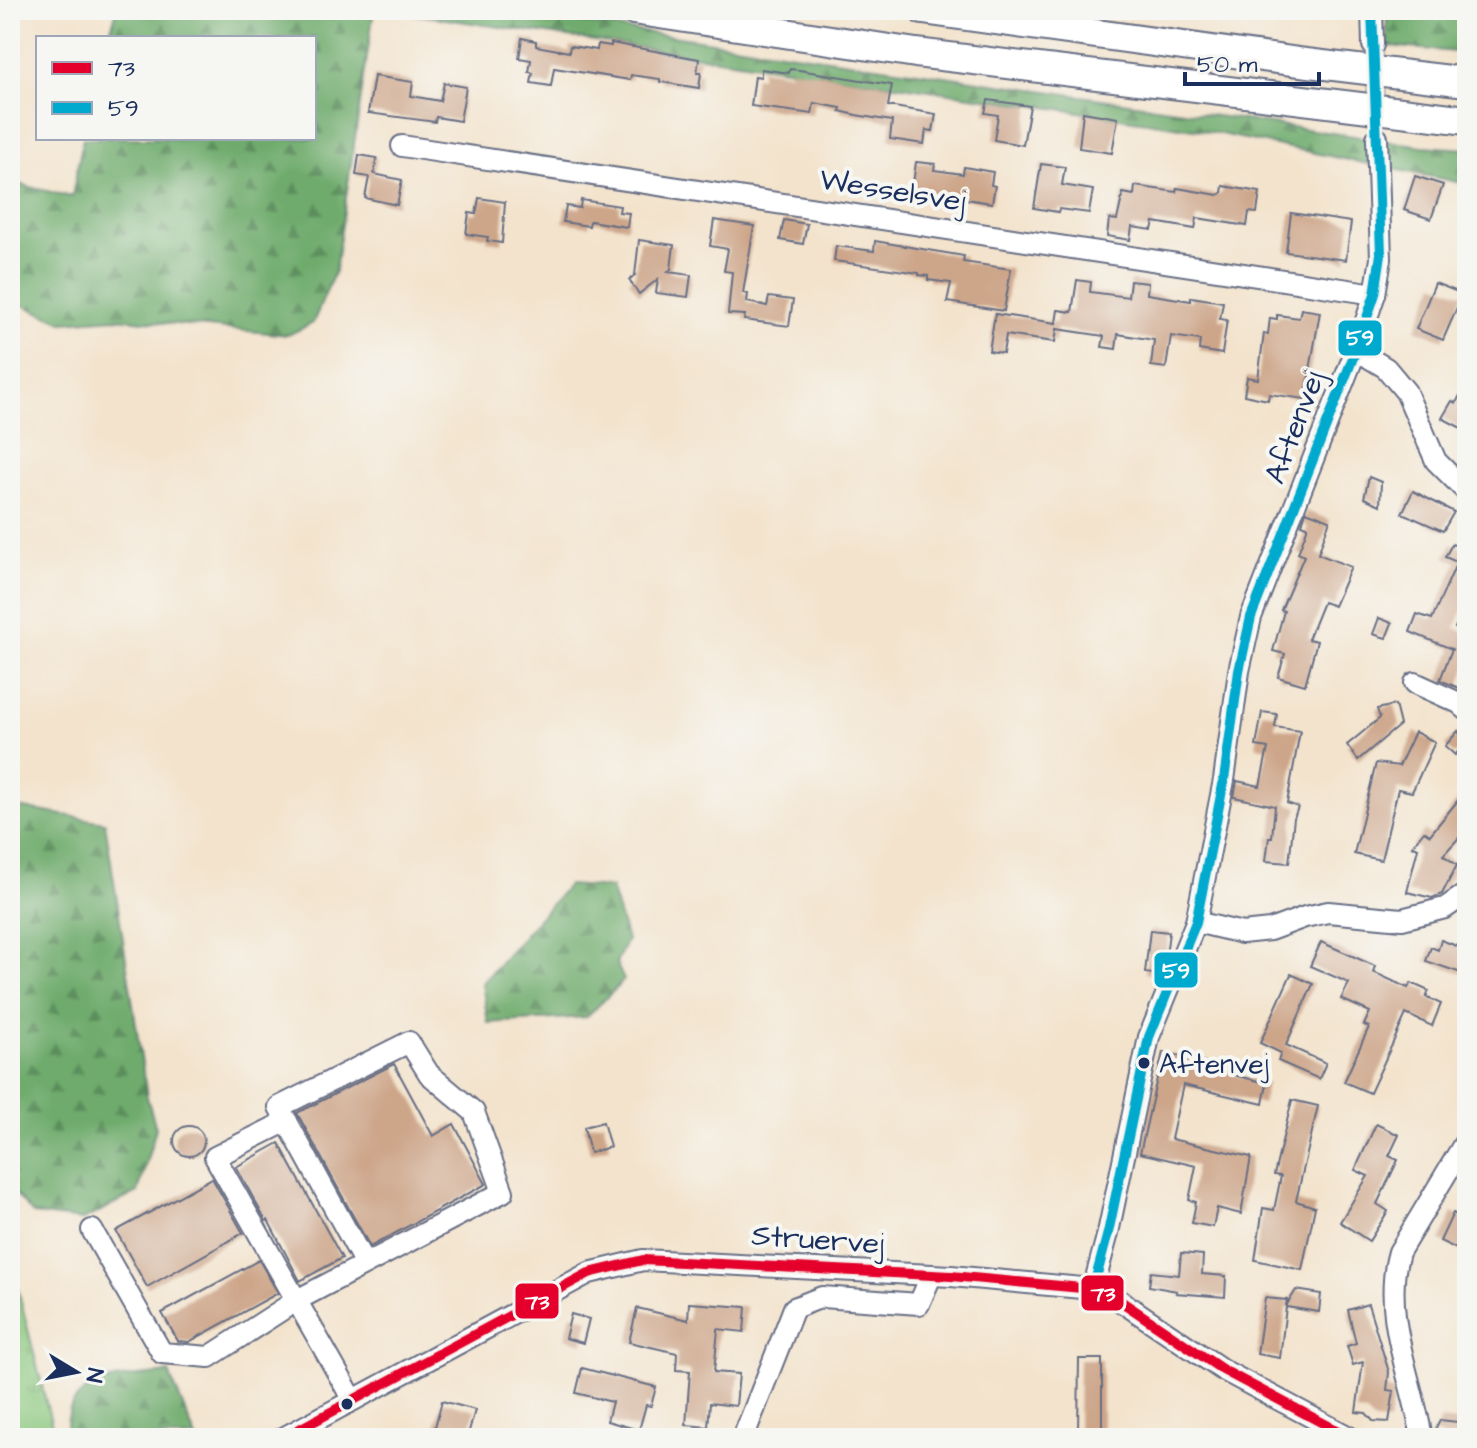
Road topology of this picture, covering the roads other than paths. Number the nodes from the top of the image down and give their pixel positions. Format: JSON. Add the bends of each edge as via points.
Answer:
{"nodes":[{"id":1,"x":633,"y":10,"type":"edge"},
{"id":2,"x":923,"y":10,"type":"edge"},
{"id":3,"x":1372,"y":10,"type":"edge"},
{"id":4,"x":1373,"y":45,"type":"tunnel mouth"},
{"id":5,"x":1467,"y":82,"type":"edge"},
{"id":6,"x":1467,"y":120,"type":"edge"},
{"id":7,"x":1377,"y":138,"type":"tunnel mouth"},
{"id":8,"x":402,"y":146,"type":"dead end"},
{"id":9,"x":1375,"y":294,"type":"junction"},
{"id":10,"x":1356,"y":350,"type":"junction"},
{"id":11,"x":1467,"y":491,"type":"edge"},
{"id":12,"x":1415,"y":683,"type":"dead end"},
{"id":13,"x":1467,"y":710,"type":"edge"},
{"id":14,"x":1467,"y":893,"type":"edge"},
{"id":15,"x":1196,"y":922,"type":"junction"},
{"id":16,"x":287,"y":1121,"type":"junction"},
{"id":17,"x":1467,"y":1139,"type":"edge"},
{"id":18,"x":92,"y":1230,"type":"dead end"},
{"id":19,"x":365,"y":1264,"type":"junction"},
{"id":20,"x":931,"y":1276,"type":"junction"},
{"id":21,"x":1093,"y":1289,"type":"junction"},
{"id":22,"x":297,"y":1300,"type":"junction"},
{"id":23,"x":353,"y":1400,"type":"junction"},
{"id":24,"x":283,"y":1438,"type":"edge"},
{"id":25,"x":743,"y":1438,"type":"edge"},
{"id":26,"x":1351,"y":1438,"type":"edge"},
{"id":27,"x":1422,"y":1438,"type":"edge"}],
"edges":[{"from":1,"to":6,"type":"highway","via":[[916,53]]},
{"from":2,"to":5,"type":"highway"},
{"from":3,"to":4,"type":"street"},
{"from":7,"to":9,"type":"street","name":"Aftenvej","via":[[1381,259]]},
{"from":8,"to":9,"type":"street","name":"Wesselsvej"},
{"from":9,"to":10,"type":"street","name":"Aftenvej"},
{"from":10,"to":11,"type":"street","via":[[1386,368],[1406,392],[1436,461]]},
{"from":10,"to":15,"type":"street","name":"Aftenvej","via":[[1251,617]]},
{"from":12,"to":13,"type":"street"},
{"from":14,"to":15,"type":"street","via":[[1445,908],[1402,919],[1328,912],[1242,933]]},
{"from":15,"to":21,"type":"street","name":"Aftenvej","via":[[1149,1037]]},
{"from":16,"to":19,"type":"street"},
{"from":16,"to":19,"type":"street","via":[[279,1107],[409,1042],[429,1074],[474,1112],[503,1192]]},
{"from":16,"to":22,"type":"street","via":[[215,1157]]},
{"from":17,"to":27,"type":"street","via":[[1399,1252],[1393,1273],[1392,1300]]},
{"from":18,"to":22,"type":"street","via":[[162,1353],[209,1357]]},
{"from":19,"to":22,"type":"street"},
{"from":20,"to":21,"type":"street","name":"Struervej"},
{"from":20,"to":23,"type":"street","name":"Struervej","via":[[643,1260],[589,1273]]},
{"from":20,"to":25,"type":"street","via":[[919,1304],[822,1297],[794,1308]]},
{"from":21,"to":26,"type":"street","name":"Struervej","via":[[1119,1300],[1223,1370]]},
{"from":22,"to":23,"type":"street"},
{"from":23,"to":24,"type":"street","name":"Struervej"}]}
